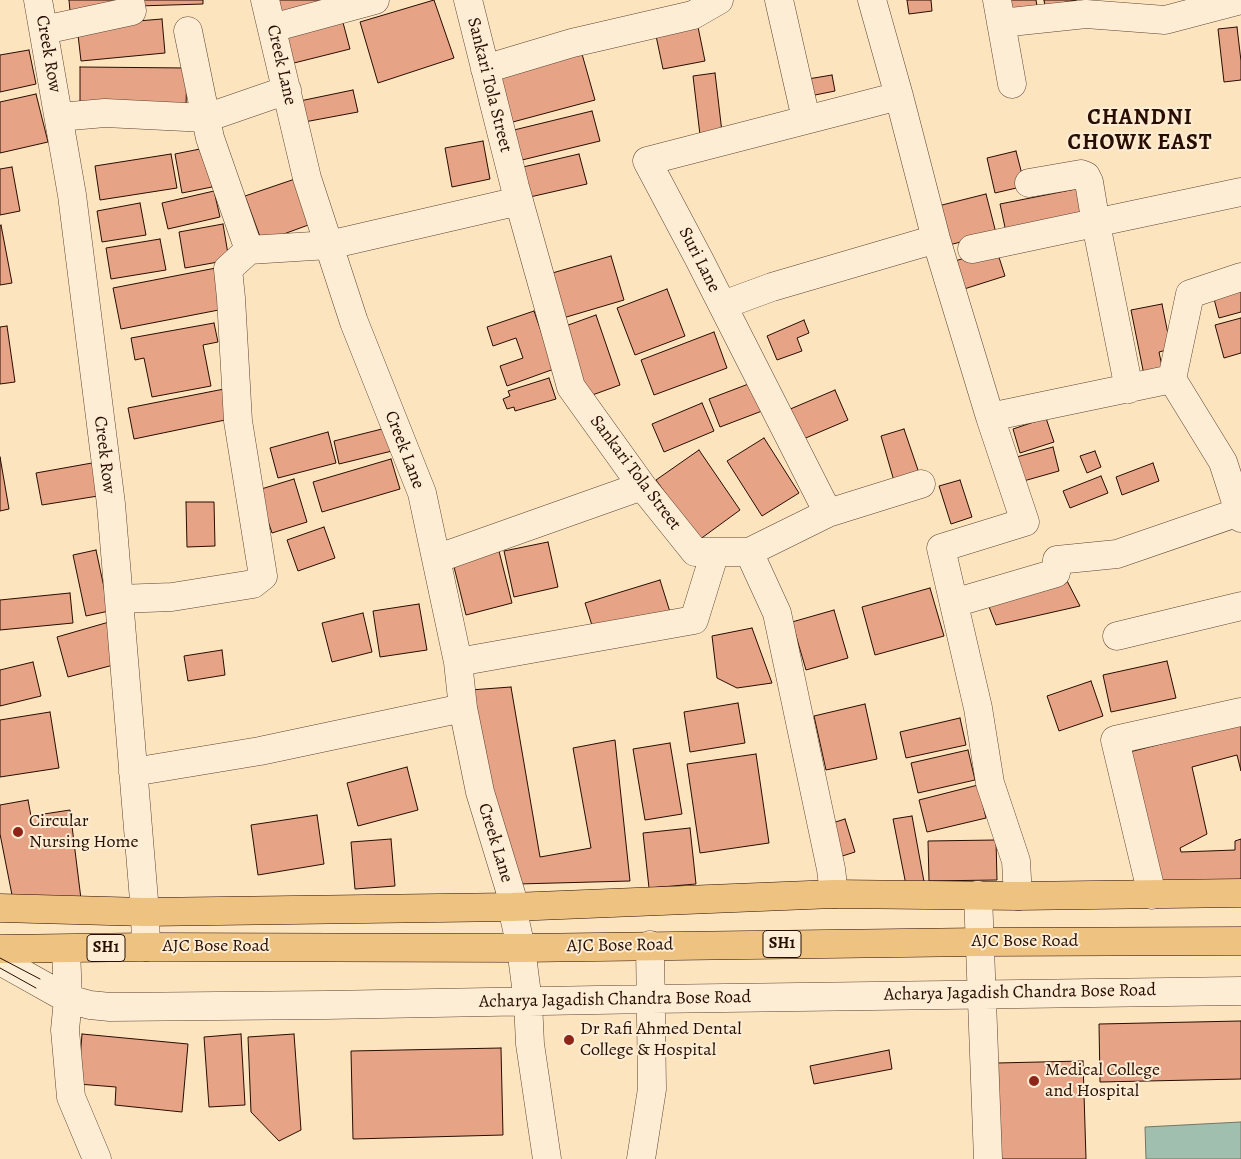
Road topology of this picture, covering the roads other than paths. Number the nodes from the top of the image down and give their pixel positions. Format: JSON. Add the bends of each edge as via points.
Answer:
{"nodes":[{"id":1,"x":38,"y":0,"type":"edge"},
{"id":2,"x":130,"y":0,"type":"edge"},
{"id":3,"x":265,"y":0,"type":"edge"},
{"id":4,"x":375,"y":0,"type":"edge"},
{"id":5,"x":468,"y":0,"type":"edge"},
{"id":6,"x":719,"y":0,"type":"edge"},
{"id":7,"x":779,"y":0,"type":"edge"},
{"id":8,"x":872,"y":0,"type":"edge"},
{"id":9,"x":1241,"y":0,"type":"edge"},
{"id":10,"x":1086,"y":7,"type":"edge"},
{"id":11,"x":1164,"y":10,"type":"edge"},
{"id":12,"x":999,"y":12,"type":"edge"},
{"id":13,"x":272,"y":28,"type":"junction"},
{"id":14,"x":44,"y":30,"type":"junction"},
{"id":15,"x":188,"y":31,"type":"dead end"},
{"id":16,"x":485,"y":69,"type":"junction"},
{"id":17,"x":1012,"y":84,"type":"dead end"},
{"id":18,"x":287,"y":90,"type":"junction"},
{"id":19,"x":900,"y":96,"type":"junction"},
{"id":20,"x":59,"y":117,"type":"junction"},
{"id":21,"x":206,"y":118,"type":"junction"},
{"id":22,"x":806,"y":119,"type":"junction"},
{"id":23,"x":1029,"y":184,"type":"dead end"},
{"id":24,"x":1241,"y":192,"type":"edge"},
{"id":25,"x":519,"y":201,"type":"junction"},
{"id":26,"x":1096,"y":224,"type":"junction"},
{"id":27,"x":936,"y":239,"type":"junction"},
{"id":28,"x":329,"y":244,"type":"junction"},
{"id":29,"x":972,"y":249,"type":"dead end"},
{"id":30,"x":249,"y":250,"type":"junction"},
{"id":31,"x":1241,"y":277,"type":"edge"},
{"id":32,"x":722,"y":306,"type":"junction"},
{"id":33,"x":1172,"y":379,"type":"junction"},
{"id":34,"x":1130,"y":389,"type":"junction"},
{"id":35,"x":990,"y":417,"type":"junction"},
{"id":36,"x":921,"y":484,"type":"dead end"},
{"id":37,"x":642,"y":486,"type":"junction"},
{"id":38,"x":828,"y":513,"type":"junction"},
{"id":39,"x":1240,"y":515,"type":"edge"},
{"id":40,"x":715,"y":552,"type":"junction"},
{"id":41,"x":749,"y":552,"type":"junction"},
{"id":42,"x":436,"y":559,"type":"junction"},
{"id":43,"x":119,"y":599,"type":"junction"},
{"id":44,"x":954,"y":603,"type":"junction"},
{"id":45,"x":1241,"y":606,"type":"edge"},
{"id":46,"x":1117,"y":636,"type":"dead end"},
{"id":47,"x":458,"y":662,"type":"junction"},
{"id":48,"x":463,"y":708,"type":"junction"},
{"id":49,"x":1241,"y":712,"type":"edge"},
{"id":50,"x":133,"y":772,"type":"junction"},
{"id":51,"x":1241,"y":893,"type":"edge"},
{"id":52,"x":834,"y":894,"type":"junction"},
{"id":53,"x":1152,"y":895,"type":"junction"},
{"id":54,"x":978,"y":896,"type":"junction"},
{"id":55,"x":1018,"y":896,"type":"junction"},
{"id":56,"x":512,"y":907,"type":"junction"},
{"id":57,"x":0,"y":908,"type":"edge"},
{"id":58,"x":145,"y":912,"type":"junction"},
{"id":59,"x":1241,"y":941,"type":"edge"},
{"id":60,"x":979,"y":942,"type":"junction"},
{"id":61,"x":650,"y":945,"type":"junction"},
{"id":62,"x":146,"y":947,"type":"junction"},
{"id":63,"x":521,"y":948,"type":"junction"},
{"id":64,"x":0,"y":949,"type":"edge"},
{"id":65,"x":66,"y":949,"type":"junction"},
{"id":66,"x":0,"y":961,"type":"edge"},
{"id":67,"x":1241,"y":991,"type":"edge"},
{"id":68,"x":981,"y":994,"type":"junction"},
{"id":69,"x":651,"y":999,"type":"junction"},
{"id":70,"x":68,"y":1000,"type":"junction"},
{"id":71,"x":528,"y":1002,"type":"junction"},
{"id":72,"x":97,"y":1159,"type":"edge"},
{"id":73,"x":547,"y":1159,"type":"edge"},
{"id":74,"x":641,"y":1159,"type":"edge"},
{"id":75,"x":988,"y":1159,"type":"edge"}],
"edges":[{"from":1,"to":14,"type":"street","name":"Creek Row"},
{"from":2,"to":14,"type":"street","via":[[132,11]]},
{"from":3,"to":13,"type":"street","name":"Creek Lane"},
{"from":4,"to":13,"type":"street"},
{"from":5,"to":16,"type":"street","name":"Sankari Tola Street"},
{"from":6,"to":16,"type":"street","via":[[693,15],[572,43]]},
{"from":7,"to":22,"type":"street"},
{"from":8,"to":19,"type":"street"},
{"from":9,"to":11,"type":"street"},
{"from":10,"to":11,"type":"street"},
{"from":10,"to":12,"type":"street"},
{"from":12,"to":17,"type":"street"},
{"from":13,"to":18,"type":"street","name":"Creek Lane"},
{"from":14,"to":20,"type":"street","name":"Creek Row"},
{"from":15,"to":21,"type":"street"},
{"from":16,"to":25,"type":"street","name":"Sankari Tola Street"},
{"from":18,"to":21,"type":"street"},
{"from":18,"to":28,"type":"street","name":"Creek Lane","via":[[307,178]]},
{"from":19,"to":22,"type":"street","name":"Suri Lane"},
{"from":19,"to":27,"type":"street"},
{"from":20,"to":21,"type":"street","via":[[105,113]]},
{"from":20,"to":43,"type":"street","name":"Creek Row","via":[[72,195],[107,475]]},
{"from":21,"to":30,"type":"street"},
{"from":22,"to":32,"type":"street","name":"Suri Lane","via":[[647,161]]},
{"from":23,"to":26,"type":"street","via":[[1081,174],[1086,176]]},
{"from":24,"to":26,"type":"street"},
{"from":25,"to":28,"type":"street"},
{"from":25,"to":37,"type":"street","name":"Sankari Tola Street","via":[[571,388]]},
{"from":26,"to":29,"type":"street"},
{"from":26,"to":34,"type":"street"},
{"from":27,"to":32,"type":"street","via":[[772,287]]},
{"from":27,"to":35,"type":"street"},
{"from":28,"to":30,"type":"street"},
{"from":28,"to":42,"type":"street","name":"Creek Lane","via":[[354,322],[422,493]]},
{"from":30,"to":43,"type":"street","via":[[228,269],[238,421],[263,576],[244,586],[172,597]]},
{"from":31,"to":33,"type":"street","via":[[1190,294]]},
{"from":32,"to":38,"type":"street","name":"Suri Lane"},
{"from":33,"to":34,"type":"street"},
{"from":33,"to":39,"type":"street","via":[[1223,462]]},
{"from":34,"to":35,"type":"street"},
{"from":35,"to":44,"type":"street","via":[[1026,522],[942,548]]},
{"from":36,"to":38,"type":"street"},
{"from":37,"to":40,"type":"street","name":"Sankari Tola Street","via":[[695,552]]},
{"from":37,"to":42,"type":"street"},
{"from":38,"to":41,"type":"street"},
{"from":39,"to":44,"type":"street","via":[[1117,554],[1057,560],[1056,573]]},
{"from":40,"to":41,"type":"street","name":"Sankari Tola Street"},
{"from":40,"to":47,"type":"street","via":[[694,620]]},
{"from":41,"to":52,"type":"street","via":[[776,613]]},
{"from":42,"to":47,"type":"street","name":"Creek Lane"},
{"from":43,"to":50,"type":"street","name":"Creek Row"},
{"from":44,"to":55,"type":"street","via":[[978,708],[990,783],[1016,861]]},
{"from":45,"to":46,"type":"street"},
{"from":47,"to":48,"type":"street","name":"Creek Lane"},
{"from":48,"to":50,"type":"street","via":[[260,751]]},
{"from":48,"to":56,"type":"street","name":"Creek Lane","via":[[480,792],[512,897]]},
{"from":49,"to":53,"type":"street","via":[[1115,740]]},
{"from":50,"to":58,"type":"street","name":"Creek Row"},
{"from":51,"to":53,"type":"main road"},
{"from":52,"to":54,"type":"main road"},
{"from":52,"to":56,"type":"main road"},
{"from":53,"to":55,"type":"main road"},
{"from":54,"to":55,"type":"main road"},
{"from":54,"to":60,"type":"street"},
{"from":56,"to":58,"type":"main road"},
{"from":56,"to":63,"type":"street","name":"Creek Lane"},
{"from":57,"to":58,"type":"main road"},
{"from":58,"to":62,"type":"street"},
{"from":59,"to":60,"type":"main road","name":"AJC Bose Road","number":"SH1"},
{"from":60,"to":61,"type":"main road","name":"AJC Bose Road","number":"SH1"},
{"from":60,"to":68,"type":"street"},
{"from":61,"to":63,"type":"main road","name":"AJC Bose Road","number":"SH1"},
{"from":61,"to":69,"type":"street"},
{"from":62,"to":63,"type":"main road","name":"AJC Bose Road","number":"SH1"},
{"from":62,"to":65,"type":"main road","name":"AJC Bose Road","number":"SH1"},
{"from":63,"to":71,"type":"street","name":"Creek Lane"},
{"from":64,"to":65,"type":"main road","name":"AJC Bose Road","number":"SH1"},
{"from":65,"to":70,"type":"street"},
{"from":66,"to":70,"type":"street","name":"Acharya Jagadish Chandra Bose Road"},
{"from":67,"to":68,"type":"street","name":"Acharya Jagadish Chandra Bose Road"},
{"from":68,"to":69,"type":"street","name":"Acharya Jagadish Chandra Bose Road"},
{"from":68,"to":75,"type":"street"},
{"from":69,"to":71,"type":"street","name":"Acharya Jagadish Chandra Bose Road"},
{"from":69,"to":74,"type":"street","via":[[652,1089]]},
{"from":70,"to":71,"type":"street","name":"Acharya Jagadish Chandra Bose Road","via":[[90,1006]]},
{"from":70,"to":72,"type":"street","via":[[65,1030],[71,1097]]},
{"from":71,"to":73,"type":"street","name":"Creek Lane","via":[[530,1044]]}]}
